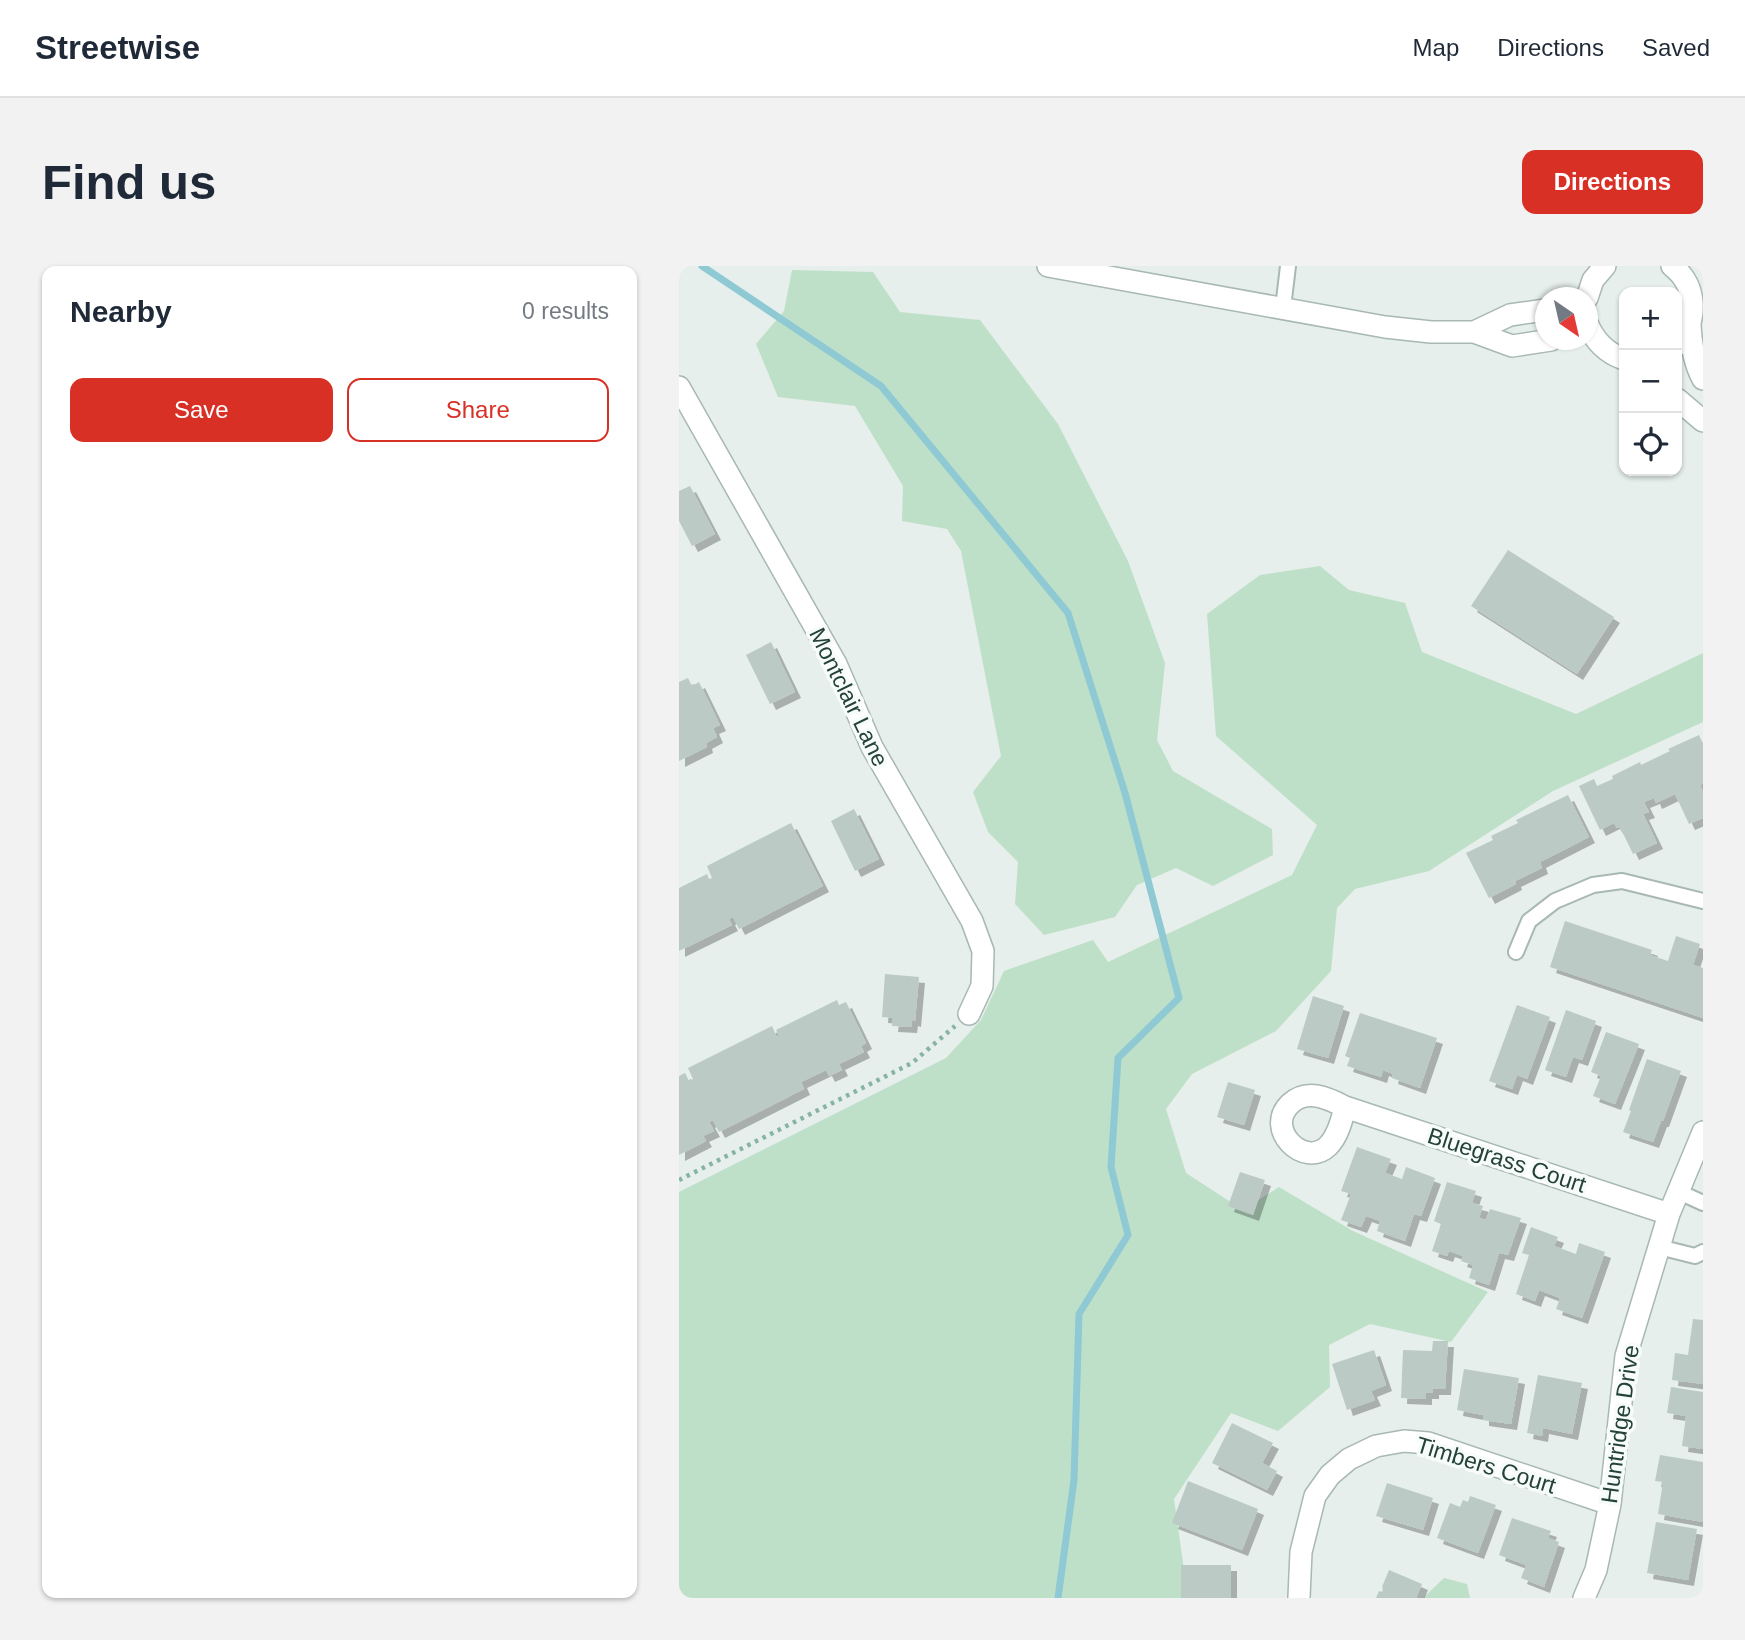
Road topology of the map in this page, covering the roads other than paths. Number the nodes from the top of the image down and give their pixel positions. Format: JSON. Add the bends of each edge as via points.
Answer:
{"nodes":[{"id":1,"x":1048,"y":266,"type":"edge"},
{"id":2,"x":1288,"y":266,"type":"edge"},
{"id":3,"x":1672,"y":266,"type":"edge"},
{"id":4,"x":1283,"y":309,"type":"junction"},
{"id":5,"x":1695,"y":309,"type":"edge"},
{"id":6,"x":1535,"y":311,"type":"edge"},
{"id":7,"x":1474,"y":332,"type":"junction"},
{"id":8,"x":1682,"y":339,"type":"edge"},
{"id":9,"x":1598,"y":341,"type":"edge"},
{"id":10,"x":1535,"y":342,"type":"edge"},
{"id":11,"x":1598,"y":344,"type":"edge"},
{"id":12,"x":1601,"y":345,"type":"junction"},
{"id":13,"x":1619,"y":357,"type":"edge"},
{"id":14,"x":1703,"y":379,"type":"edge"},
{"id":15,"x":679,"y":387,"type":"edge"},
{"id":16,"x":1682,"y":403,"type":"edge"},
{"id":17,"x":1703,"y":421,"type":"edge"},
{"id":18,"x":1703,"y":901,"type":"edge"},
{"id":19,"x":1516,"y":952,"type":"dead end"},
{"id":20,"x":969,"y":1014,"type":"road end"},
{"id":21,"x":1345,"y":1107,"type":"dead end"},
{"id":22,"x":1703,"y":1132,"type":"edge"},
{"id":23,"x":1679,"y":1192,"type":"junction"},
{"id":24,"x":1703,"y":1203,"type":"edge"},
{"id":25,"x":1669,"y":1214,"type":"junction"},
{"id":26,"x":1659,"y":1247,"type":"junction"},
{"id":27,"x":1703,"y":1252,"type":"edge"},
{"id":28,"x":1610,"y":1504,"type":"junction"},
{"id":29,"x":1299,"y":1597,"type":"edge"},
{"id":30,"x":1584,"y":1598,"type":"edge"}],
"edges":[{"from":1,"to":4,"type":"street"},
{"from":2,"to":4,"type":"lane"},
{"from":3,"to":5,"type":"street","via":[[1689,287]]},
{"from":4,"to":7,"type":"street","via":[[1385,327]]},
{"from":5,"to":8,"type":"street"},
{"from":5,"to":14,"type":"street","via":[[1691,342]]},
{"from":6,"to":7,"type":"street","via":[[1510,315]]},
{"from":7,"to":10,"type":"street","via":[[1512,346]]},
{"from":9,"to":12,"type":"street"},
{"from":11,"to":12,"type":"street"},
{"from":12,"to":13,"type":"street"},
{"from":15,"to":20,"type":"street","name":"Montclair Lane","via":[[837,664],[872,747],[972,921],[983,963],[982,986]]},
{"from":16,"to":17,"type":"street"},
{"from":18,"to":19,"type":"lane","via":[[1622,881],[1593,885],[1555,901],[1529,920]]},
{"from":21,"to":25,"type":"street","name":"Bluegrass Court"},
{"from":22,"to":23,"type":"street","name":"Huntridge Drive"},
{"from":23,"to":24,"type":"lane"},
{"from":23,"to":25,"type":"street","name":"Huntridge Drive"},
{"from":25,"to":26,"type":"street","name":"Huntridge Drive"},
{"from":26,"to":27,"type":"lane","via":[[1695,1256]]},
{"from":26,"to":28,"type":"street","name":"Huntridge Drive","via":[[1626,1356]]},
{"from":28,"to":29,"type":"street","name":"Timbers Court","via":[[1428,1443],[1376,1446],[1349,1459],[1315,1496],[1301,1552]]},
{"from":28,"to":30,"type":"street","name":"Huntridge Drive","via":[[1596,1570]]}]}
